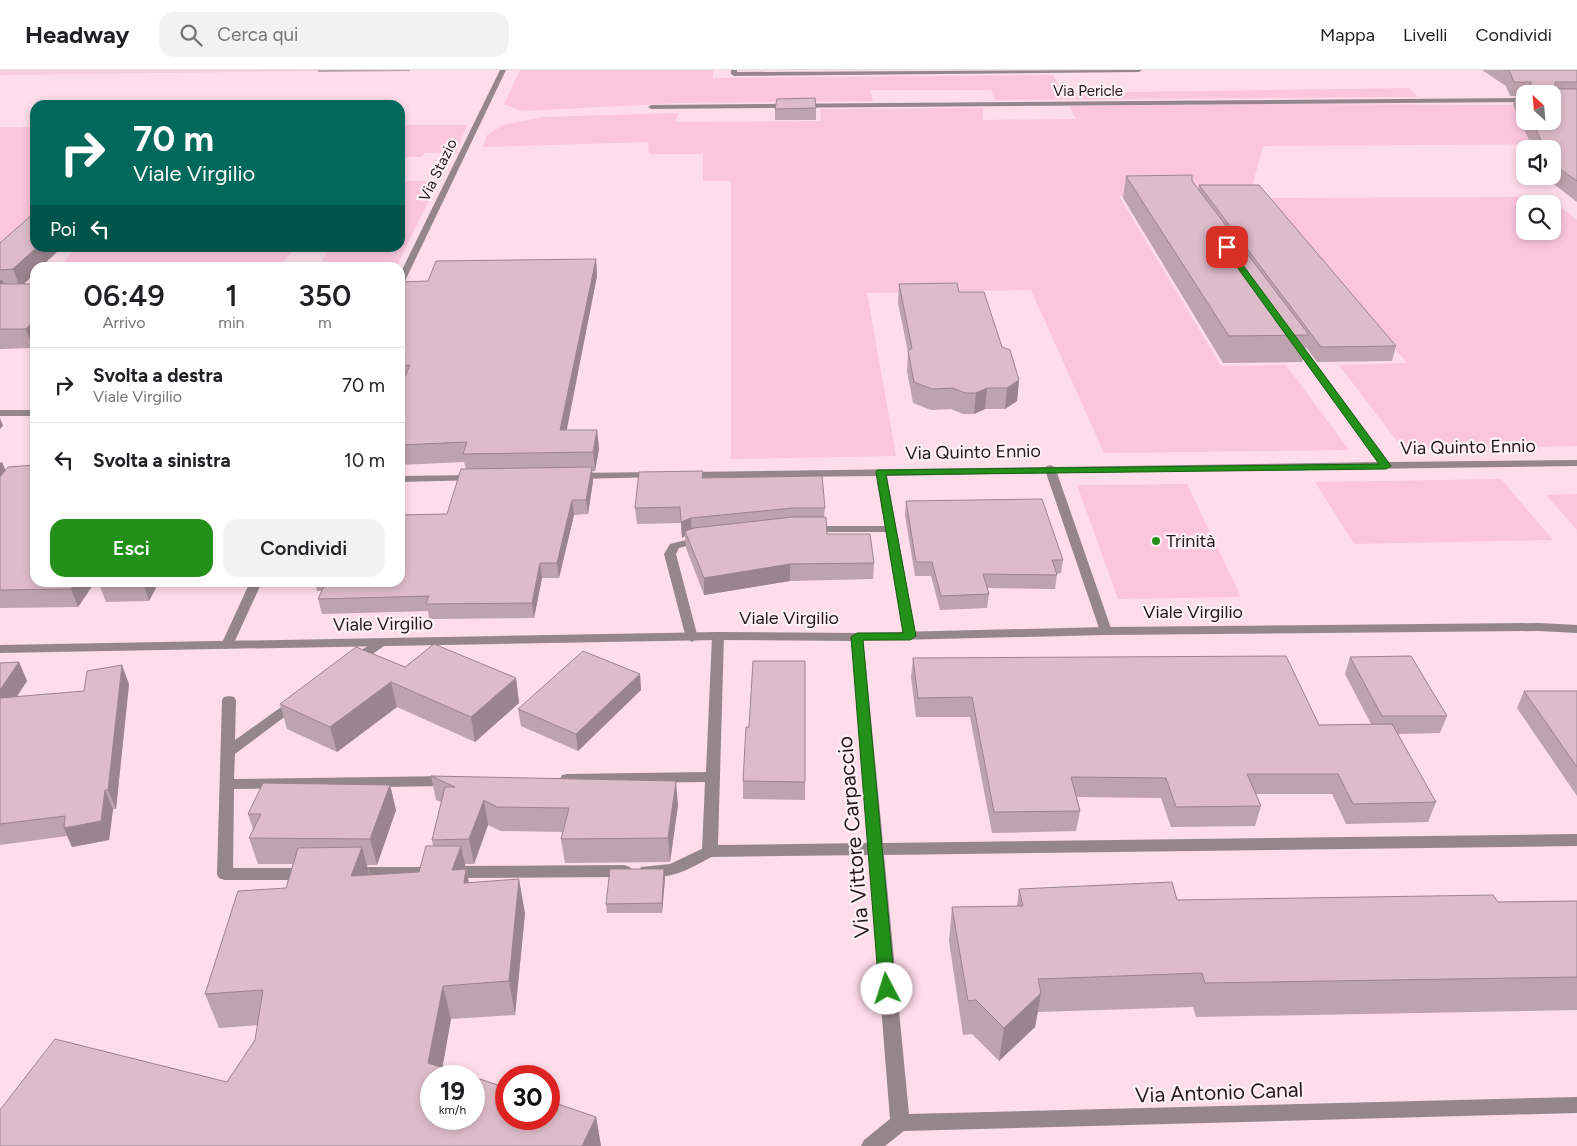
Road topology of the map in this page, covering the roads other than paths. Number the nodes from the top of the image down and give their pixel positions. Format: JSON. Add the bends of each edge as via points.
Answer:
{"nodes":[{"id":1,"x":503,"y":70,"type":"edge"},
{"id":2,"x":734,"y":70,"type":"edge"},
{"id":3,"x":1139,"y":70,"type":"edge"},
{"id":4,"x":1516,"y":100,"type":"edge"},
{"id":5,"x":651,"y":107,"type":"dead end"},
{"id":6,"x":405,"y":273,"type":"edge"},
{"id":7,"x":1286,"y":329,"type":"edge"},
{"id":8,"x":0,"y":413,"type":"edge"},
{"id":9,"x":30,"y":413,"type":"edge"},
{"id":10,"x":1577,"y":463,"type":"edge"},
{"id":11,"x":1386,"y":466,"type":"junction"},
{"id":12,"x":1050,"y":468,"type":"junction"},
{"id":13,"x":881,"y":472,"type":"junction"},
{"id":14,"x":567,"y":476,"type":"edge"},
{"id":15,"x":488,"y":478,"type":"edge"},
{"id":16,"x":405,"y":479,"type":"edge"},
{"id":17,"x":803,"y":529,"type":"edge"},
{"id":18,"x":891,"y":529,"type":"junction"},
{"id":19,"x":711,"y":538,"type":"edge"},
{"id":20,"x":254,"y":587,"type":"edge"},
{"id":21,"x":1577,"y":629,"type":"edge"},
{"id":22,"x":1106,"y":631,"type":"junction"},
{"id":23,"x":718,"y":636,"type":"junction"},
{"id":24,"x":910,"y":636,"type":"junction"},
{"id":25,"x":857,"y":637,"type":"junction"},
{"id":26,"x":692,"y":638,"type":"junction"},
{"id":27,"x":379,"y":643,"type":"junction"},
{"id":28,"x":227,"y":645,"type":"junction"},
{"id":29,"x":0,"y":649,"type":"edge"},
{"id":30,"x":347,"y":666,"type":"edge"},
{"id":31,"x":307,"y":694,"type":"edge"},
{"id":32,"x":230,"y":700,"type":"dead end"},
{"id":33,"x":228,"y":752,"type":"junction"},
{"id":34,"x":713,"y":777,"type":"junction"},
{"id":35,"x":554,"y":779,"type":"edge"},
{"id":36,"x":465,"y":780,"type":"edge"},
{"id":37,"x":227,"y":784,"type":"junction"},
{"id":38,"x":1577,"y":840,"type":"edge"},
{"id":39,"x":876,"y":849,"type":"junction"},
{"id":40,"x":710,"y":852,"type":"junction"},
{"id":41,"x":1577,"y":1105,"type":"edge"},
{"id":42,"x":900,"y":1123,"type":"junction"},
{"id":43,"x":871,"y":1146,"type":"edge"}],
"edges":[{"from":1,"to":6,"type":"street","name":"Via Stazio"},
{"from":2,"to":3,"type":"street","via":[[734,74],[744,74]]},
{"from":4,"to":5,"type":"street","name":"Via Pericle"},
{"from":7,"to":11,"type":"street"},
{"from":8,"to":9,"type":"street"},
{"from":10,"to":11,"type":"street","name":"Via Quinto Ennio"},
{"from":11,"to":12,"type":"street","name":"Via Quinto Ennio"},
{"from":12,"to":13,"type":"street","name":"Via Quinto Ennio"},
{"from":12,"to":22,"type":"street"},
{"from":13,"to":14,"type":"street","name":"Via Quinto Ennio"},
{"from":13,"to":18,"type":"street"},
{"from":15,"to":16,"type":"street"},
{"from":17,"to":18,"type":"street"},
{"from":18,"to":24,"type":"street"},
{"from":19,"to":26,"type":"street","via":[[674,546],[670,554]]},
{"from":20,"to":28,"type":"street"},
{"from":21,"to":22,"type":"street","name":"Viale Virgilio"},
{"from":22,"to":24,"type":"street","name":"Viale Virgilio"},
{"from":23,"to":25,"type":"street","name":"Viale Virgilio"},
{"from":23,"to":26,"type":"street","name":"Viale Virgilio"},
{"from":23,"to":34,"type":"street"},
{"from":24,"to":25,"type":"street","name":"Viale Virgilio"},
{"from":25,"to":39,"type":"street","name":"Via Vittore Carpaccio"},
{"from":26,"to":27,"type":"street","name":"Viale Virgilio"},
{"from":27,"to":28,"type":"street","name":"Viale Virgilio"},
{"from":27,"to":30,"type":"street"},
{"from":28,"to":29,"type":"street","name":"Viale Virgilio"},
{"from":31,"to":33,"type":"street"},
{"from":32,"to":33,"type":"street"},
{"from":33,"to":37,"type":"street"},
{"from":34,"to":35,"type":"street"},
{"from":34,"to":40,"type":"street"},
{"from":36,"to":37,"type":"street"},
{"from":37,"to":40,"type":"street","via":[[224,874],[672,870]]},
{"from":38,"to":39,"type":"street"},
{"from":39,"to":40,"type":"street"},
{"from":39,"to":42,"type":"street","name":"Via Vittore Carpaccio"},
{"from":41,"to":42,"type":"street","name":"Via Antonio Canal"},
{"from":42,"to":43,"type":"street"}]}
